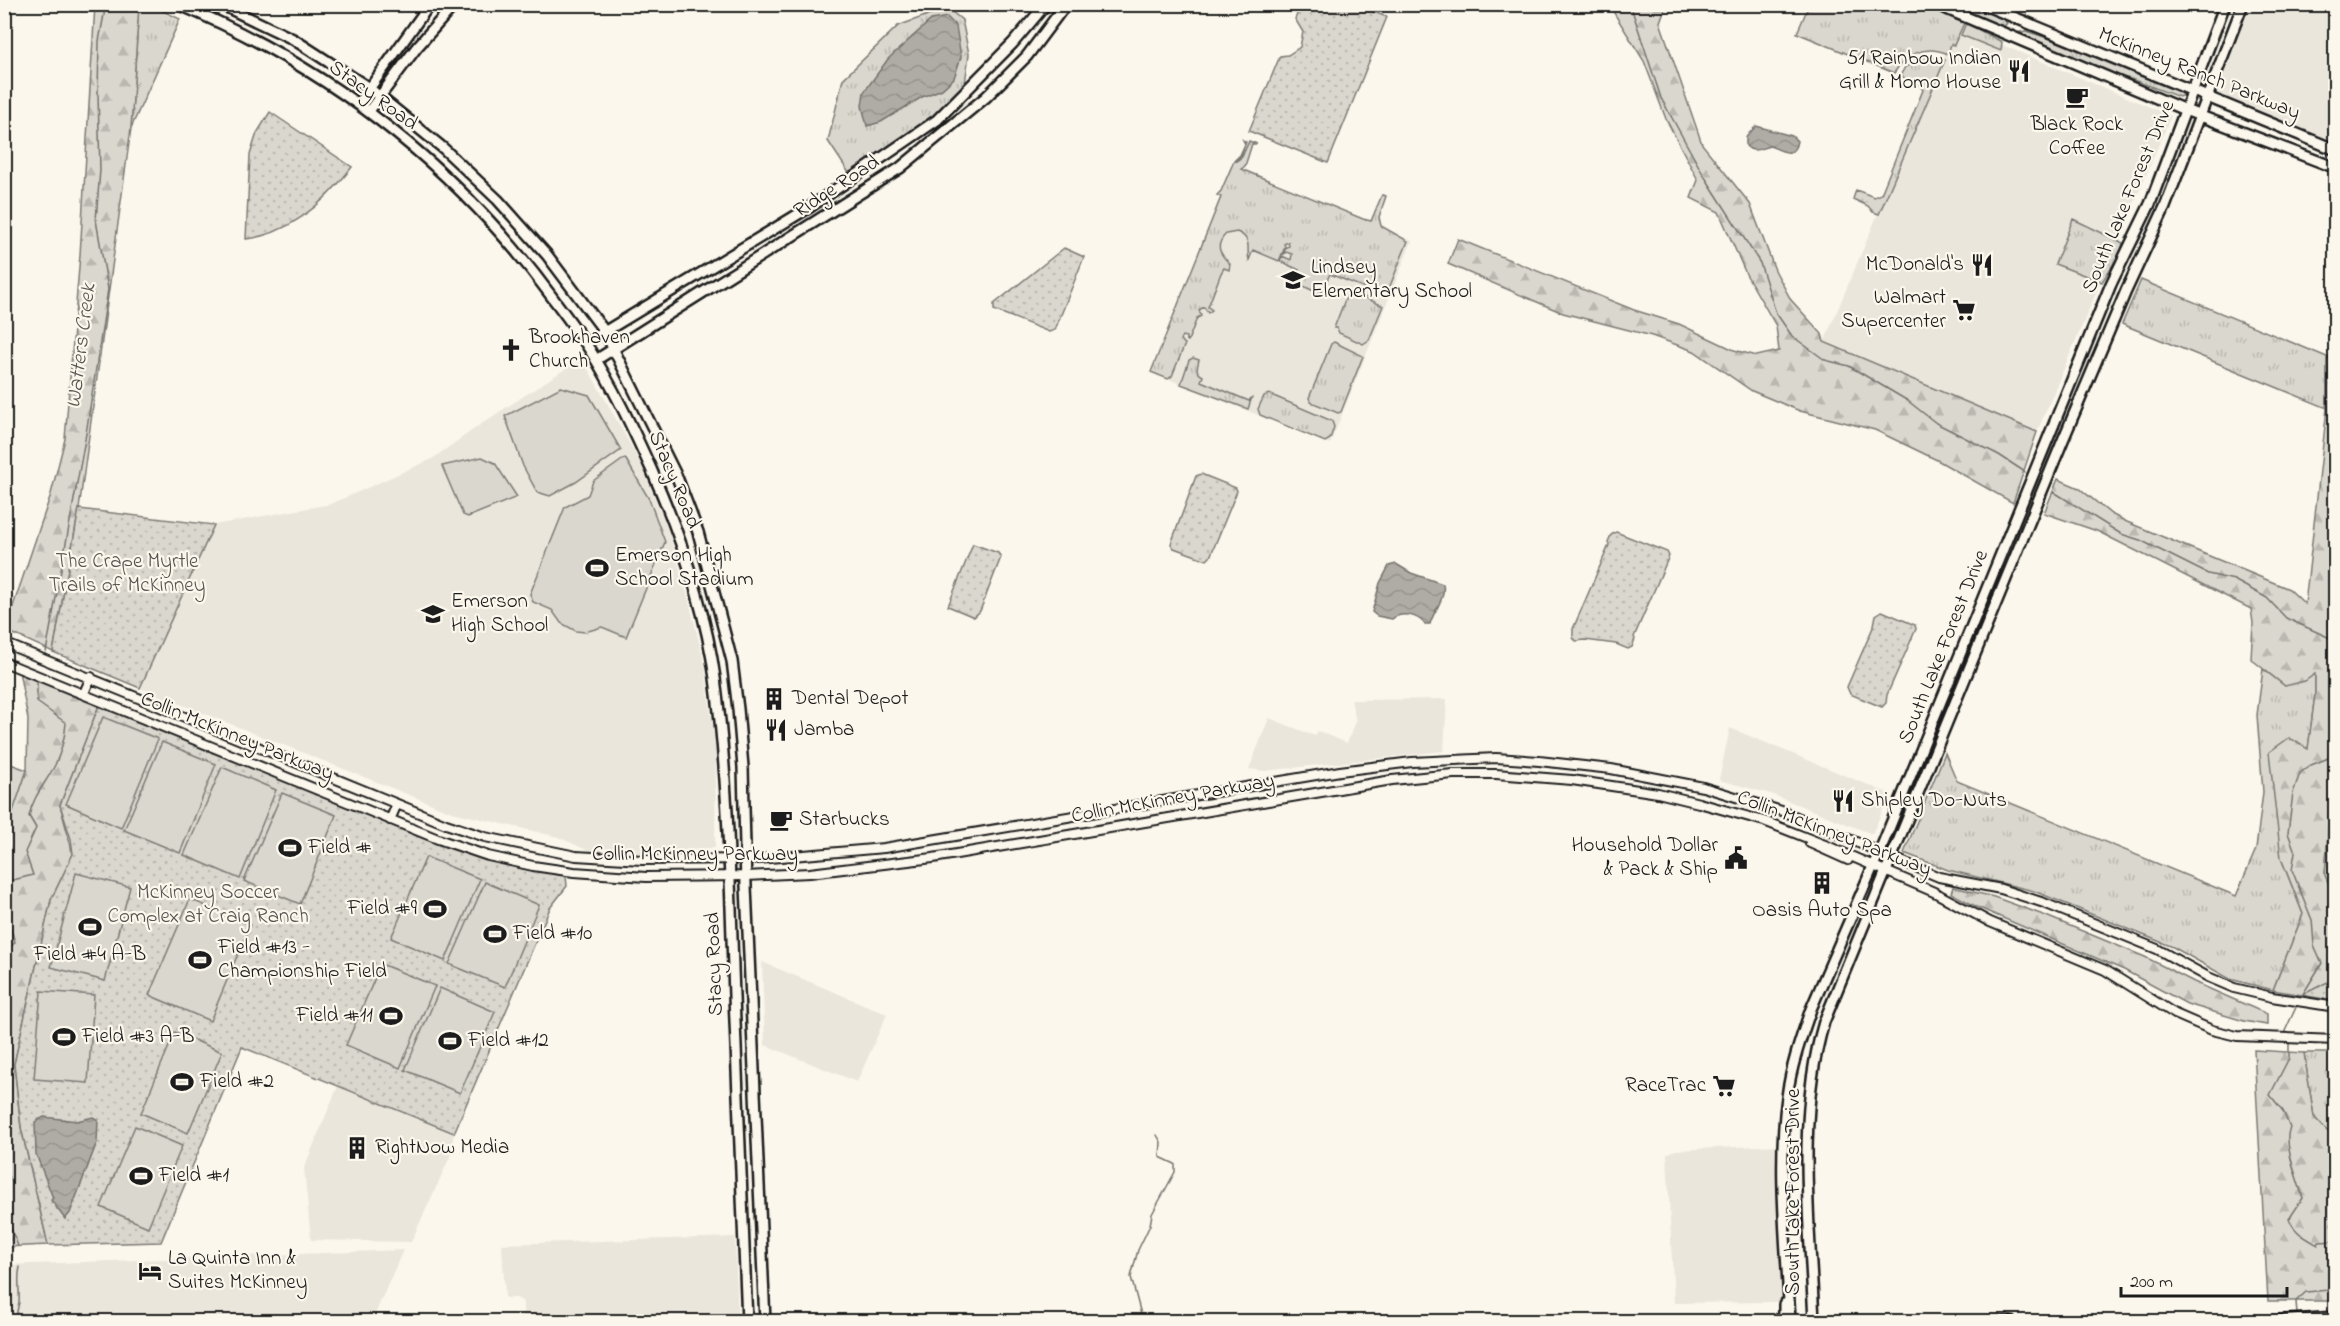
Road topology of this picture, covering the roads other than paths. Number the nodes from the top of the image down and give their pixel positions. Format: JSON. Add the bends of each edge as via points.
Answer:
{"nodes":[{"id":1,"x":178,"y":4,"type":"edge"},
{"id":2,"x":220,"y":4,"type":"edge"},
{"id":3,"x":430,"y":4,"type":"edge"},
{"id":4,"x":455,"y":4,"type":"edge"},
{"id":5,"x":1046,"y":4,"type":"edge"},
{"id":6,"x":1066,"y":4,"type":"edge"},
{"id":7,"x":1935,"y":4,"type":"edge"},
{"id":8,"x":1982,"y":4,"type":"edge"},
{"id":9,"x":2225,"y":4,"type":"edge"},
{"id":10,"x":2243,"y":4,"type":"edge"},
{"id":11,"x":2019,"y":20,"type":"junction"},
{"id":12,"x":2013,"y":37,"type":"junction"},
{"id":13,"x":369,"y":88,"type":"junction"},
{"id":14,"x":2192,"y":92,"type":"junction"},
{"id":15,"x":381,"y":97,"type":"junction"},
{"id":16,"x":2208,"y":98,"type":"junction"},
{"id":17,"x":358,"y":103,"type":"junction"},
{"id":18,"x":2185,"y":110,"type":"junction"},
{"id":19,"x":369,"y":111,"type":"junction"},
{"id":20,"x":2200,"y":116,"type":"junction"},
{"id":21,"x":937,"y":120,"type":"junction"},
{"id":22,"x":945,"y":132,"type":"junction"},
{"id":23,"x":2333,"y":149,"type":"edge"},
{"id":24,"x":2300,"y":154,"type":"junction"},
{"id":25,"x":2336,"y":168,"type":"edge"},
{"id":26,"x":847,"y":182,"type":"junction"},
{"id":27,"x":856,"y":196,"type":"junction"},
{"id":28,"x":2108,"y":293,"type":"junction"},
{"id":29,"x":2122,"y":299,"type":"junction"},
{"id":30,"x":605,"y":333,"type":"junction"},
{"id":31,"x":586,"y":343,"type":"junction"},
{"id":32,"x":613,"y":349,"type":"junction"},
{"id":33,"x":596,"y":360,"type":"junction"},
{"id":34,"x":2051,"y":435,"type":"junction"},
{"id":35,"x":2064,"y":440,"type":"junction"},
{"id":36,"x":692,"y":517,"type":"junction"},
{"id":37,"x":676,"y":524,"type":"junction"},
{"id":38,"x":4,"y":643,"type":"edge"},
{"id":39,"x":4,"y":662,"type":"edge"},
{"id":40,"x":91,"y":677,"type":"junction"},
{"id":41,"x":84,"y":693,"type":"junction"},
{"id":42,"x":397,"y":804,"type":"junction"},
{"id":43,"x":390,"y":820,"type":"junction"},
{"id":44,"x":1879,"y":850,"type":"junction"},
{"id":45,"x":1892,"y":856,"type":"junction"},
{"id":46,"x":730,"y":858,"type":"junction"},
{"id":47,"x":746,"y":859,"type":"junction"},
{"id":48,"x":1872,"y":868,"type":"junction"},
{"id":49,"x":1885,"y":871,"type":"junction"},
{"id":50,"x":730,"y":876,"type":"junction"},
{"id":51,"x":746,"y":876,"type":"junction"},
{"id":52,"x":2335,"y":1007,"type":"edge"},
{"id":53,"x":2331,"y":1040,"type":"edge"},
{"id":54,"x":737,"y":1062,"type":"junction"},
{"id":55,"x":754,"y":1062,"type":"junction"},
{"id":56,"x":1787,"y":1258,"type":"junction"},
{"id":57,"x":2336,"y":1317,"type":"edge"},
{"id":58,"x":747,"y":1322,"type":"edge"},
{"id":59,"x":765,"y":1322,"type":"edge"},
{"id":60,"x":1776,"y":1322,"type":"edge"},
{"id":61,"x":1790,"y":1322,"type":"edge"},
{"id":62,"x":1814,"y":1322,"type":"edge"},
{"id":63,"x":1970,"y":1322,"type":"edge"},
{"id":64,"x":2011,"y":1322,"type":"edge"},
{"id":65,"x":2261,"y":1322,"type":"edge"}],
"edges":[{"from":1,"to":17,"type":"main road","name":"Stacy Road","via":[[258,41]]},
{"from":2,"to":13,"type":"main road","name":"Stacy Road","via":[[293,39]]},
{"from":3,"to":13,"type":"main road"},
{"from":4,"to":15,"type":"main road","via":[[417,46]]},
{"from":5,"to":21,"type":"main road","name":"Ridge Road","via":[[1013,44]]},
{"from":6,"to":22,"type":"main road","name":"Ridge Road","via":[[1027,56]]},
{"from":7,"to":12,"type":"main road","name":"McKinney Ranch Parkway"},
{"from":8,"to":11,"type":"main road","name":"McKinney Ranch Parkway"},
{"from":9,"to":14,"type":"main road","name":"South Lake Forest Drive"},
{"from":10,"to":16,"type":"main road","name":"South Lake Forest Drive"},
{"from":11,"to":12,"type":"main road"},
{"from":11,"to":14,"type":"main road","name":"McKinney Ranch Parkway"},
{"from":12,"to":18,"type":"main road","name":"McKinney Ranch Parkway"},
{"from":13,"to":15,"type":"main road","name":"Stacy Road"},
{"from":13,"to":17,"type":"main road"},
{"from":14,"to":16,"type":"main road","name":"McKinney Ranch Parkway"},
{"from":14,"to":18,"type":"main road","name":"South Lake Forest Drive"},
{"from":15,"to":19,"type":"main road"},
{"from":15,"to":30,"type":"main road","name":"Stacy Road","via":[[498,200],[547,255]]},
{"from":16,"to":20,"type":"main road","name":"South Lake Forest Drive"},
{"from":16,"to":23,"type":"main road","name":"McKinney Ranch Parkway"},
{"from":17,"to":19,"type":"main road","name":"Stacy Road"},
{"from":18,"to":20,"type":"main road","name":"McKinney Ranch Parkway"},
{"from":18,"to":28,"type":"main road","name":"South Lake Forest Drive","via":[[2150,204]]},
{"from":19,"to":31,"type":"main road","name":"Stacy Road","via":[[431,162],[487,218],[528,264]]},
{"from":20,"to":24,"type":"main road","name":"McKinney Ranch Parkway"},
{"from":20,"to":29,"type":"main road","name":"South Lake Forest Drive","via":[[2165,207]]},
{"from":21,"to":22,"type":"main road"},
{"from":21,"to":26,"type":"main road","name":"Ridge Road"},
{"from":22,"to":27,"type":"main road","name":"Ridge Road"},
{"from":23,"to":24,"type":"main road","via":[[2327,160]]},
{"from":24,"to":25,"type":"main road","name":"McKinney Ranch Parkway"},
{"from":26,"to":27,"type":"main road"},
{"from":26,"to":30,"type":"main road","name":"Ridge Road"},
{"from":27,"to":32,"type":"main road","name":"Ridge Road"},
{"from":28,"to":29,"type":"main road"},
{"from":28,"to":34,"type":"main road","name":"South Lake Forest Drive"},
{"from":29,"to":35,"type":"main road","name":"South Lake Forest Drive"},
{"from":30,"to":31,"type":"main road","name":"Ridge Road"},
{"from":30,"to":32,"type":"main road","name":"Stacy Road"},
{"from":31,"to":33,"type":"main road","name":"Stacy Road"},
{"from":32,"to":33,"type":"main road","name":"Ridge Road"},
{"from":32,"to":36,"type":"main road","name":"Stacy Road","via":[[677,477]]},
{"from":33,"to":37,"type":"main road","name":"Stacy Road","via":[[639,441]]},
{"from":34,"to":35,"type":"main road"},
{"from":34,"to":44,"type":"main road","name":"South Lake Forest Drive"},
{"from":35,"to":45,"type":"main road","name":"South Lake Forest Drive"},
{"from":36,"to":37,"type":"main road"},
{"from":36,"to":47,"type":"main road","name":"Stacy Road","via":[[732,661],[744,767]]},
{"from":37,"to":46,"type":"main road","name":"Stacy Road","via":[[701,609],[715,678]]},
{"from":38,"to":40,"type":"street","name":"Collin McKinney Parkway"},
{"from":39,"to":41,"type":"street","name":"Collin McKinney Parkway"},
{"from":40,"to":41,"type":"street"},
{"from":40,"to":42,"type":"street","name":"Collin McKinney Parkway"},
{"from":41,"to":43,"type":"street","name":"Collin McKinney Parkway"},
{"from":42,"to":43,"type":"street"},
{"from":42,"to":46,"type":"street","name":"Collin McKinney Parkway","via":[[484,837],[576,856],[642,861]]},
{"from":43,"to":50,"type":"street","name":"Collin McKinney Parkway","via":[[478,852],[533,866],[623,877]]},
{"from":44,"to":45,"type":"street","name":"Collin McKinney Parkway"},
{"from":44,"to":47,"type":"street","name":"Collin McKinney Parkway","via":[[1770,806],[1692,785],[1592,767],[1497,758],[1367,767],[884,848]]},
{"from":44,"to":48,"type":"main road","name":"South Lake Forest Drive"},
{"from":45,"to":49,"type":"main road","name":"South Lake Forest Drive"},
{"from":45,"to":52,"type":"street","name":"Collin McKinney Parkway","via":[[1939,877],[2029,897],[2157,949],[2234,988]]},
{"from":46,"to":47,"type":"street","name":"Collin McKinney Parkway"},
{"from":46,"to":50,"type":"main road","name":"Stacy Road"},
{"from":47,"to":51,"type":"main road","name":"Stacy Road"},
{"from":48,"to":49,"type":"street","name":"Collin McKinney Parkway"},
{"from":48,"to":51,"type":"street","name":"Collin McKinney Parkway","via":[[1764,821],[1699,803],[1611,785],[1453,774],[1340,788],[933,858],[821,872]]},
{"from":48,"to":56,"type":"main road","name":"South Lake Forest Drive","via":[[1811,1009],[1795,1059],[1787,1096],[1785,1142]]},
{"from":49,"to":53,"type":"street","name":"Collin McKinney Parkway","via":[[1990,922],[2105,970],[2160,1005],[2212,1030],[2237,1036]]},
{"from":49,"to":62,"type":"main road","name":"South Lake Forest Drive","via":[[1830,1008],[1813,1064],[1808,1166]]},
{"from":50,"to":51,"type":"street","name":"Collin McKinney Parkway"},
{"from":50,"to":54,"type":"main road","name":"Stacy Road"},
{"from":51,"to":55,"type":"main road","name":"Stacy Road"},
{"from":54,"to":55,"type":"main road"},
{"from":54,"to":58,"type":"main road","name":"Stacy Road"},
{"from":55,"to":59,"type":"main road","name":"Stacy Road"},
{"from":56,"to":60,"type":"main road","via":[[1782,1268],[1784,1314]]},
{"from":56,"to":61,"type":"main road","name":"South Lake Forest Drive"},
{"from":57,"to":65,"type":"main road"},
{"from":63,"to":64,"type":"main road"}]}
